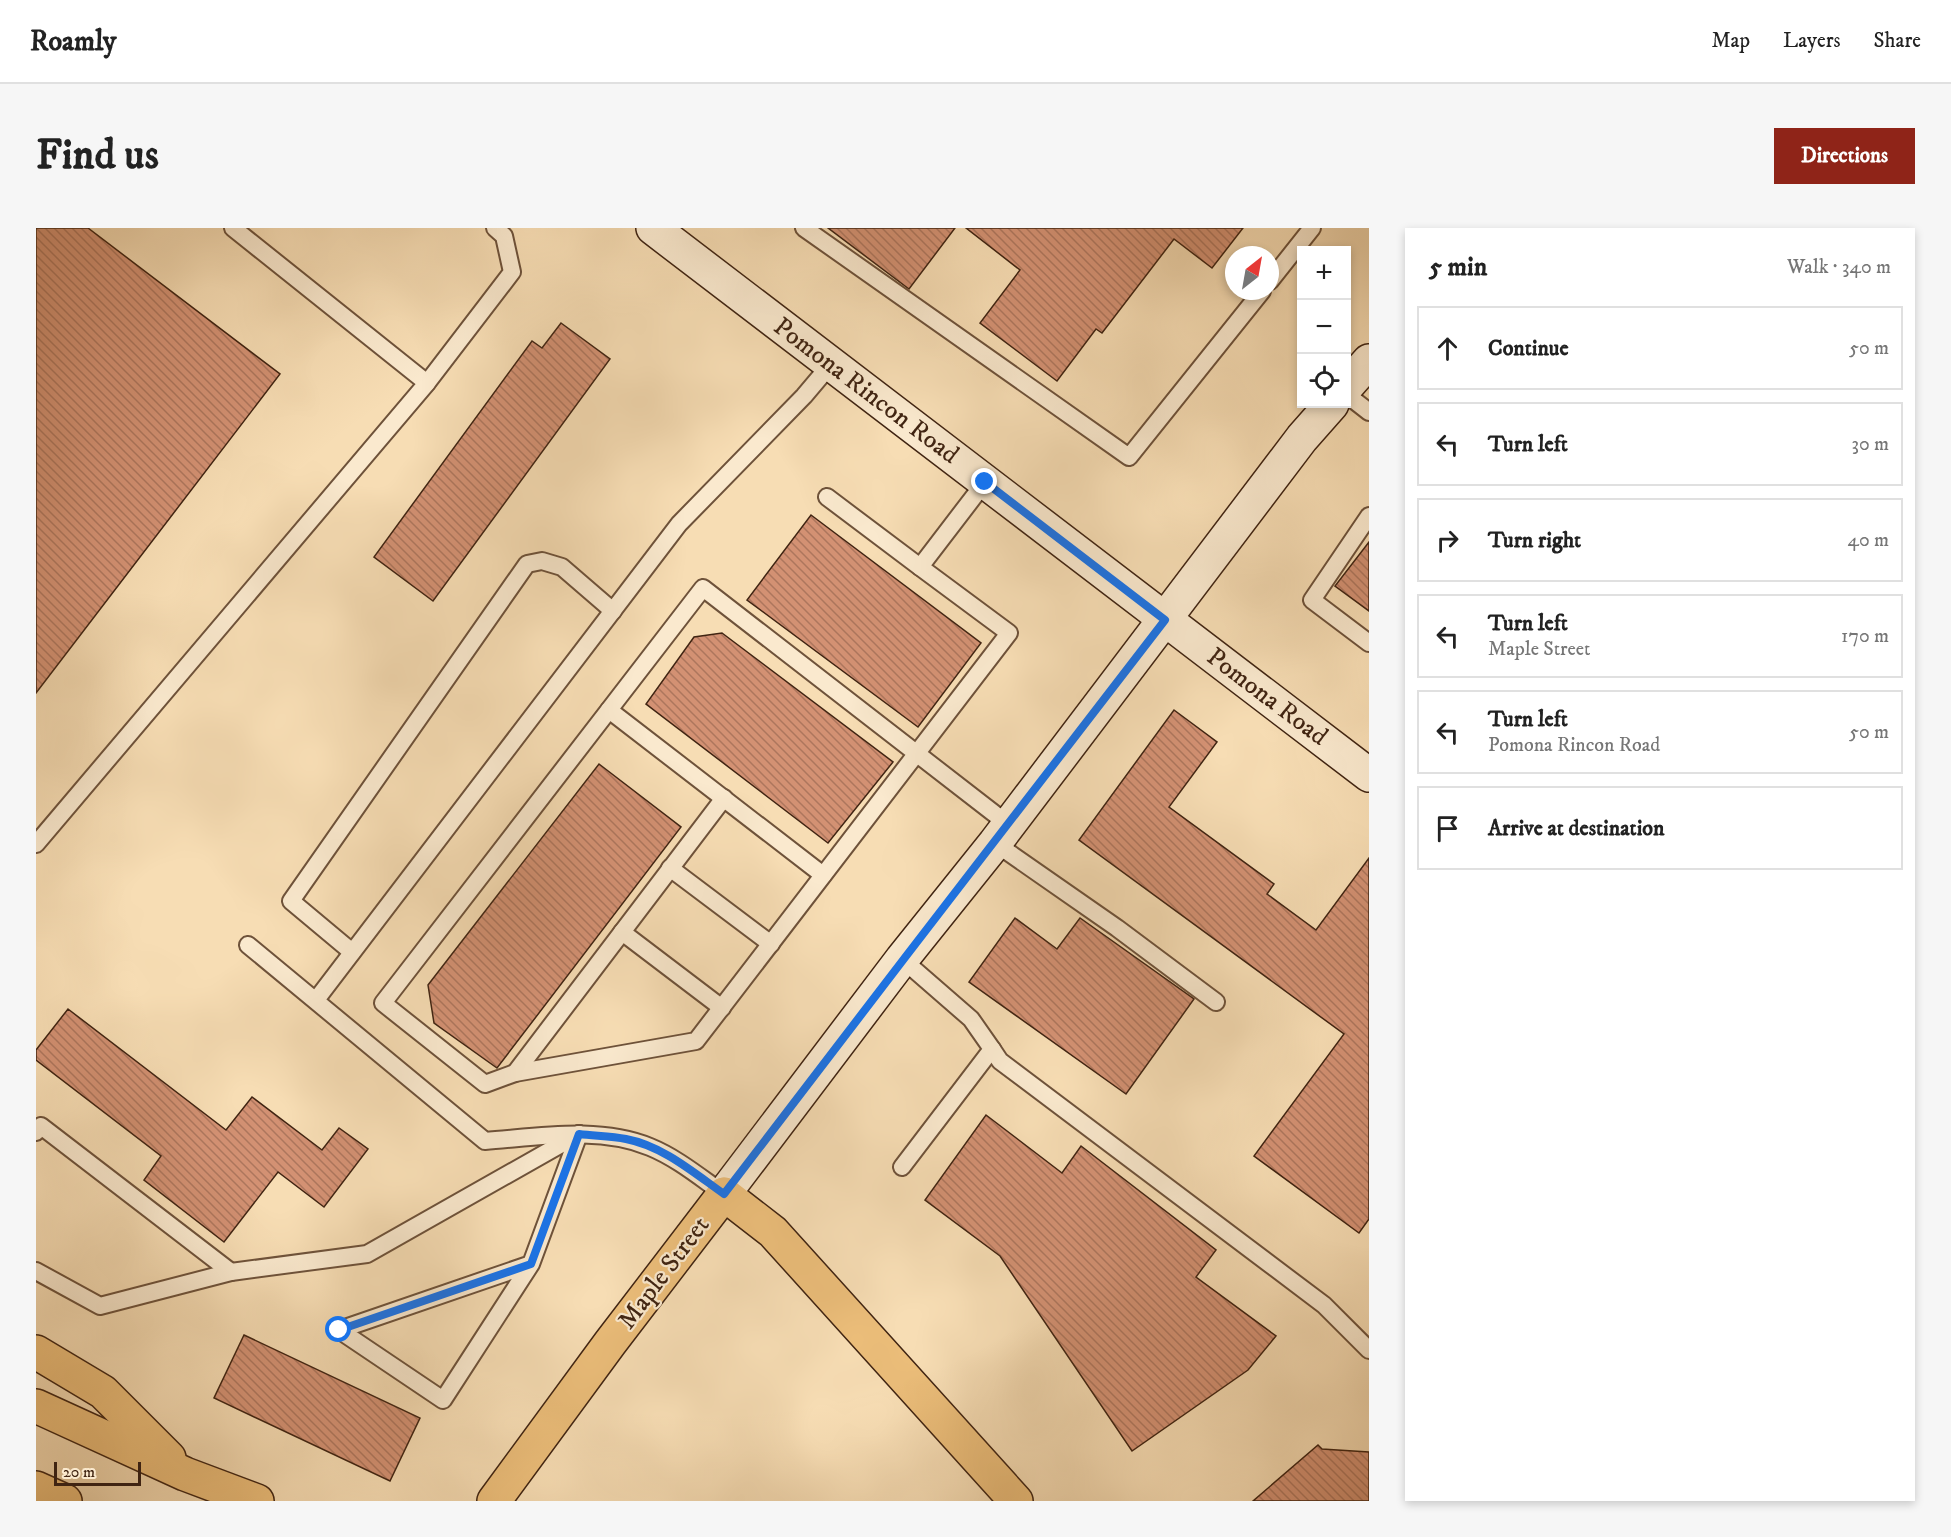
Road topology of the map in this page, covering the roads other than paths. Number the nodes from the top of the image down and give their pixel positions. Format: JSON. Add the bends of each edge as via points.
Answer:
{"nodes":[{"id":1,"x":234,"y":228,"type":"edge"},
{"id":2,"x":495,"y":228,"type":"edge"},
{"id":3,"x":653,"y":228,"type":"edge"},
{"id":4,"x":804,"y":228,"type":"edge"},
{"id":5,"x":1312,"y":228,"type":"edge"},
{"id":6,"x":1279,"y":270,"type":"edge"},
{"id":7,"x":1255,"y":300,"type":"edge"},
{"id":8,"x":1369,"y":361,"type":"edge"},
{"id":9,"x":831,"y":364,"type":"junction"},
{"id":10,"x":1351,"y":382,"type":"edge"},
{"id":11,"x":427,"y":383,"type":"junction"},
{"id":12,"x":1351,"y":397,"type":"edge"},
{"id":13,"x":1328,"y":408,"type":"edge"},
{"id":14,"x":1369,"y":412,"type":"edge"},
{"id":15,"x":985,"y":482,"type":"junction"},
{"id":16,"x":827,"y":497,"type":"dead end"},
{"id":17,"x":1369,"y":516,"type":"edge"},
{"id":18,"x":920,"y":567,"type":"junction"},
{"id":19,"x":613,"y":611,"type":"junction"},
{"id":20,"x":1165,"y":620,"type":"junction"},
{"id":21,"x":1369,"y":644,"type":"edge"},
{"id":22,"x":609,"y":710,"type":"junction"},
{"id":23,"x":916,"y":754,"type":"junction"},
{"id":24,"x":1369,"y":775,"type":"edge"},
{"id":25,"x":724,"y":798,"type":"junction"},
{"id":26,"x":1002,"y":834,"type":"junction"},
{"id":27,"x":36,"y":844,"type":"edge"},
{"id":28,"x":670,"y":868,"type":"junction"},
{"id":29,"x":823,"y":875,"type":"junction"},
{"id":30,"x":622,"y":932,"type":"junction"},
{"id":31,"x":771,"y":944,"type":"junction"},
{"id":32,"x":248,"y":945,"type":"dead end"},
{"id":33,"x":352,"y":952,"type":"junction"},
{"id":34,"x":902,"y":959,"type":"junction"},
{"id":35,"x":316,"y":999,"type":"junction"},
{"id":36,"x":1216,"y":1002,"type":"dead end"},
{"id":37,"x":722,"y":1008,"type":"junction"},
{"id":38,"x":992,"y":1049,"type":"junction"},
{"id":39,"x":515,"y":1073,"type":"junction"},
{"id":40,"x":36,"y":1132,"type":"edge"},
{"id":41,"x":579,"y":1134,"type":"junction"},
{"id":42,"x":902,"y":1167,"type":"dead end"},
{"id":43,"x":724,"y":1194,"type":"junction"},
{"id":44,"x":531,"y":1264,"type":"junction"},
{"id":45,"x":36,"y":1271,"type":"edge"},
{"id":46,"x":231,"y":1272,"type":"junction"},
{"id":47,"x":1369,"y":1350,"type":"edge"},
{"id":48,"x":36,"y":1353,"type":"edge"},
{"id":49,"x":36,"y":1406,"type":"edge"},
{"id":50,"x":185,"y":1474,"type":"junction"},
{"id":51,"x":36,"y":1488,"type":"edge"},
{"id":52,"x":500,"y":1493,"type":"edge"},
{"id":53,"x":65,"y":1501,"type":"edge"},
{"id":54,"x":257,"y":1501,"type":"edge"},
{"id":55,"x":1016,"y":1501,"type":"edge"}],
"edges":[{"from":1,"to":11,"type":"lane"},
{"from":2,"to":11,"type":"lane","via":[[504,236],[512,272]]},
{"from":3,"to":9,"type":"main road","name":"Pomona Rincon Road"},
{"from":4,"to":7,"type":"lane","via":[[1129,457]]},
{"from":5,"to":6,"type":"lane"},
{"from":8,"to":10,"type":"main road"},
{"from":9,"to":15,"type":"main road","name":"Pomona Rincon Road"},
{"from":9,"to":19,"type":"lane","via":[[679,524]]},
{"from":11,"to":27,"type":"lane"},
{"from":12,"to":14,"type":"lane"},
{"from":13,"to":20,"type":"main road","name":"Maple Street"},
{"from":15,"to":18,"type":"lane"},
{"from":15,"to":20,"type":"main road","name":"Pomona Rincon Road"},
{"from":16,"to":18,"type":"lane"},
{"from":17,"to":21,"type":"lane","via":[[1312,600]]},
{"from":18,"to":23,"type":"lane","via":[[1009,633]]},
{"from":19,"to":33,"type":"lane"},
{"from":19,"to":33,"type":"lane","via":[[562,567],[542,561],[527,564],[291,901]]},
{"from":20,"to":24,"type":"main road","name":"Pomona Road"},
{"from":20,"to":26,"type":"main road","name":"Maple Street"},
{"from":22,"to":23,"type":"lane","via":[[703,588]]},
{"from":22,"to":25,"type":"lane"},
{"from":22,"to":39,"type":"lane","via":[[382,1003],[485,1084]]},
{"from":23,"to":26,"type":"lane"},
{"from":23,"to":29,"type":"lane"},
{"from":25,"to":28,"type":"lane"},
{"from":25,"to":29,"type":"lane"},
{"from":26,"to":34,"type":"main road","name":"Maple Street"},
{"from":26,"to":36,"type":"lane"},
{"from":28,"to":30,"type":"lane"},
{"from":28,"to":31,"type":"lane"},
{"from":29,"to":31,"type":"lane"},
{"from":30,"to":37,"type":"lane"},
{"from":30,"to":39,"type":"lane"},
{"from":31,"to":37,"type":"lane"},
{"from":32,"to":35,"type":"lane"},
{"from":33,"to":35,"type":"lane"},
{"from":34,"to":38,"type":"lane","via":[[971,1019]]},
{"from":34,"to":43,"type":"main road","name":"Maple Street"},
{"from":35,"to":41,"type":"lane","via":[[485,1141]]},
{"from":37,"to":39,"type":"lane","via":[[696,1041]]},
{"from":38,"to":42,"type":"lane"},
{"from":38,"to":47,"type":"lane","via":[[1000,1061],[1324,1305]]},
{"from":40,"to":46,"type":"lane","via":[[41,1126]]},
{"from":41,"to":43,"type":"lane","via":[[627,1139],[651,1147]]},
{"from":41,"to":44,"type":"lane"},
{"from":41,"to":46,"type":"lane","via":[[367,1254]]},
{"from":43,"to":52,"type":"main road","name":"Maple Street"},
{"from":43,"to":55,"type":"main road","via":[[773,1232]]},
{"from":44,"to":44,"type":"lane","via":[[443,1400],[339,1330],[350,1326]]},
{"from":45,"to":46,"type":"lane","via":[[100,1306]]},
{"from":48,"to":50,"type":"main road","via":[[102,1392]]},
{"from":49,"to":50,"type":"main road"},
{"from":50,"to":54,"type":"main road"},
{"from":51,"to":53,"type":"main road"}]}
